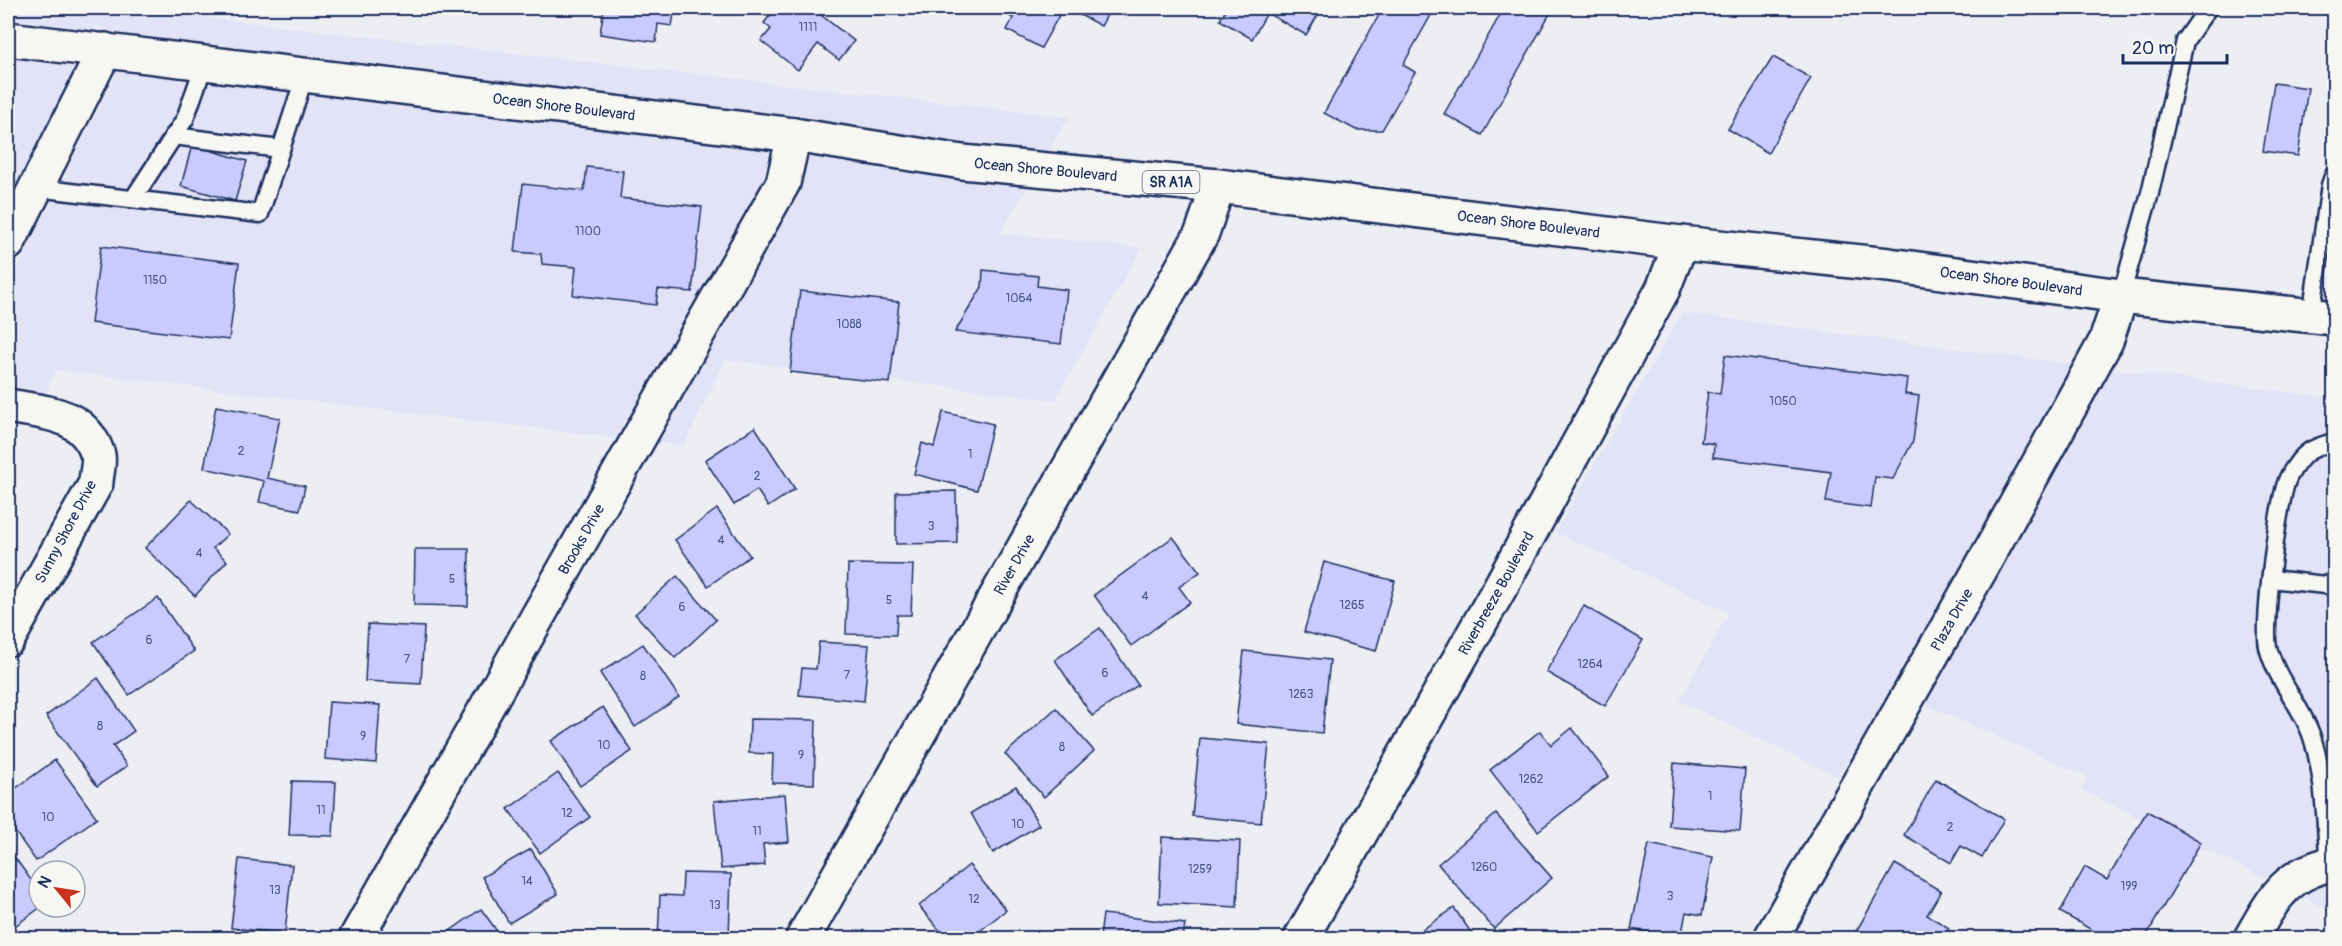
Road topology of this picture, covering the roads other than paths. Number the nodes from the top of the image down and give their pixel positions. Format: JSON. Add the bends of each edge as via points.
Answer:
{"nodes":[{"id":1,"x":2208,"y":8,"type":"edge"},
{"id":2,"x":8,"y":39,"type":"edge"},
{"id":3,"x":105,"y":50,"type":"junction"},
{"id":4,"x":205,"y":62,"type":"junction"},
{"id":5,"x":305,"y":75,"type":"junction"},
{"id":6,"x":794,"y":135,"type":"junction"},
{"id":7,"x":174,"y":136,"type":"junction"},
{"id":8,"x":281,"y":149,"type":"junction"},
{"id":9,"x":2334,"y":174,"type":"edge"},
{"id":10,"x":1218,"y":186,"type":"junction"},
{"id":11,"x":36,"y":188,"type":"junction"},
{"id":12,"x":134,"y":200,"type":"junction"},
{"id":13,"x":8,"y":243,"type":"edge"},
{"id":14,"x":1681,"y":243,"type":"junction"},
{"id":15,"x":2121,"y":296,"type":"junction"},
{"id":16,"x":2323,"y":317,"type":"edge"},
{"id":17,"x":8,"y":406,"type":"edge"},
{"id":18,"x":2334,"y":442,"type":"edge"},
{"id":19,"x":2271,"y":579,"type":"junction"},
{"id":20,"x":2334,"y":586,"type":"edge"},
{"id":21,"x":8,"y":639,"type":"edge"},
{"id":22,"x":2332,"y":864,"type":"edge"},
{"id":23,"x":356,"y":939,"type":"edge"},
{"id":24,"x":803,"y":939,"type":"edge"},
{"id":25,"x":1301,"y":939,"type":"edge"},
{"id":26,"x":1771,"y":939,"type":"edge"},
{"id":27,"x":2250,"y":939,"type":"edge"}],
"edges":[{"from":1,"to":15,"type":"lane","via":[[2185,41],[2150,193]]},
{"from":2,"to":3,"type":"street","name":"Ocean Shore Boulevard","number":"SR A1A"},
{"from":3,"to":4,"type":"street","name":"Ocean Shore Boulevard","number":"SR A1A"},
{"from":3,"to":11,"type":"street"},
{"from":4,"to":5,"type":"street","name":"Ocean Shore Boulevard","number":"SR A1A"},
{"from":4,"to":7,"type":"lane","via":[[185,119]]},
{"from":5,"to":6,"type":"street","name":"Ocean Shore Boulevard","number":"SR A1A"},
{"from":5,"to":8,"type":"lane"},
{"from":6,"to":10,"type":"street","name":"Ocean Shore Boulevard","number":"SR A1A","via":[[962,162]]},
{"from":6,"to":23,"type":"street","name":"Brooks Drive","via":[[783,183]]},
{"from":7,"to":8,"type":"lane"},
{"from":7,"to":12,"type":"lane"},
{"from":8,"to":12,"type":"lane","via":[[260,214]]},
{"from":9,"to":16,"type":"lane","via":[[2330,185]]},
{"from":10,"to":14,"type":"street","name":"Ocean Shore Boulevard","number":"SR A1A"},
{"from":10,"to":24,"type":"street","name":"River Drive","via":[[1202,232]]},
{"from":11,"to":12,"type":"lane"},
{"from":11,"to":13,"type":"street"},
{"from":14,"to":15,"type":"street","name":"Ocean Shore Boulevard","number":"SR A1A","via":[[1889,265]]},
{"from":14,"to":25,"type":"street","name":"Riverbreeze Boulevard","via":[[1663,289],[1502,584]]},
{"from":15,"to":16,"type":"street","name":"Ocean Shore Boulevard","number":"SR A1A"},
{"from":15,"to":26,"type":"street","name":"Plaza Drive","via":[[2100,351]]},
{"from":17,"to":21,"type":"street","name":"Sunny Shore Drive","via":[[70,419],[86,432],[98,457],[96,483]]},
{"from":18,"to":19,"type":"lane","via":[[2307,451],[2288,477],[2276,530]]},
{"from":19,"to":20,"type":"lane"},
{"from":19,"to":22,"type":"lane","via":[[2268,646],[2312,736]]},
{"from":22,"to":27,"type":"street","via":[[2298,875],[2274,897]]}]}
